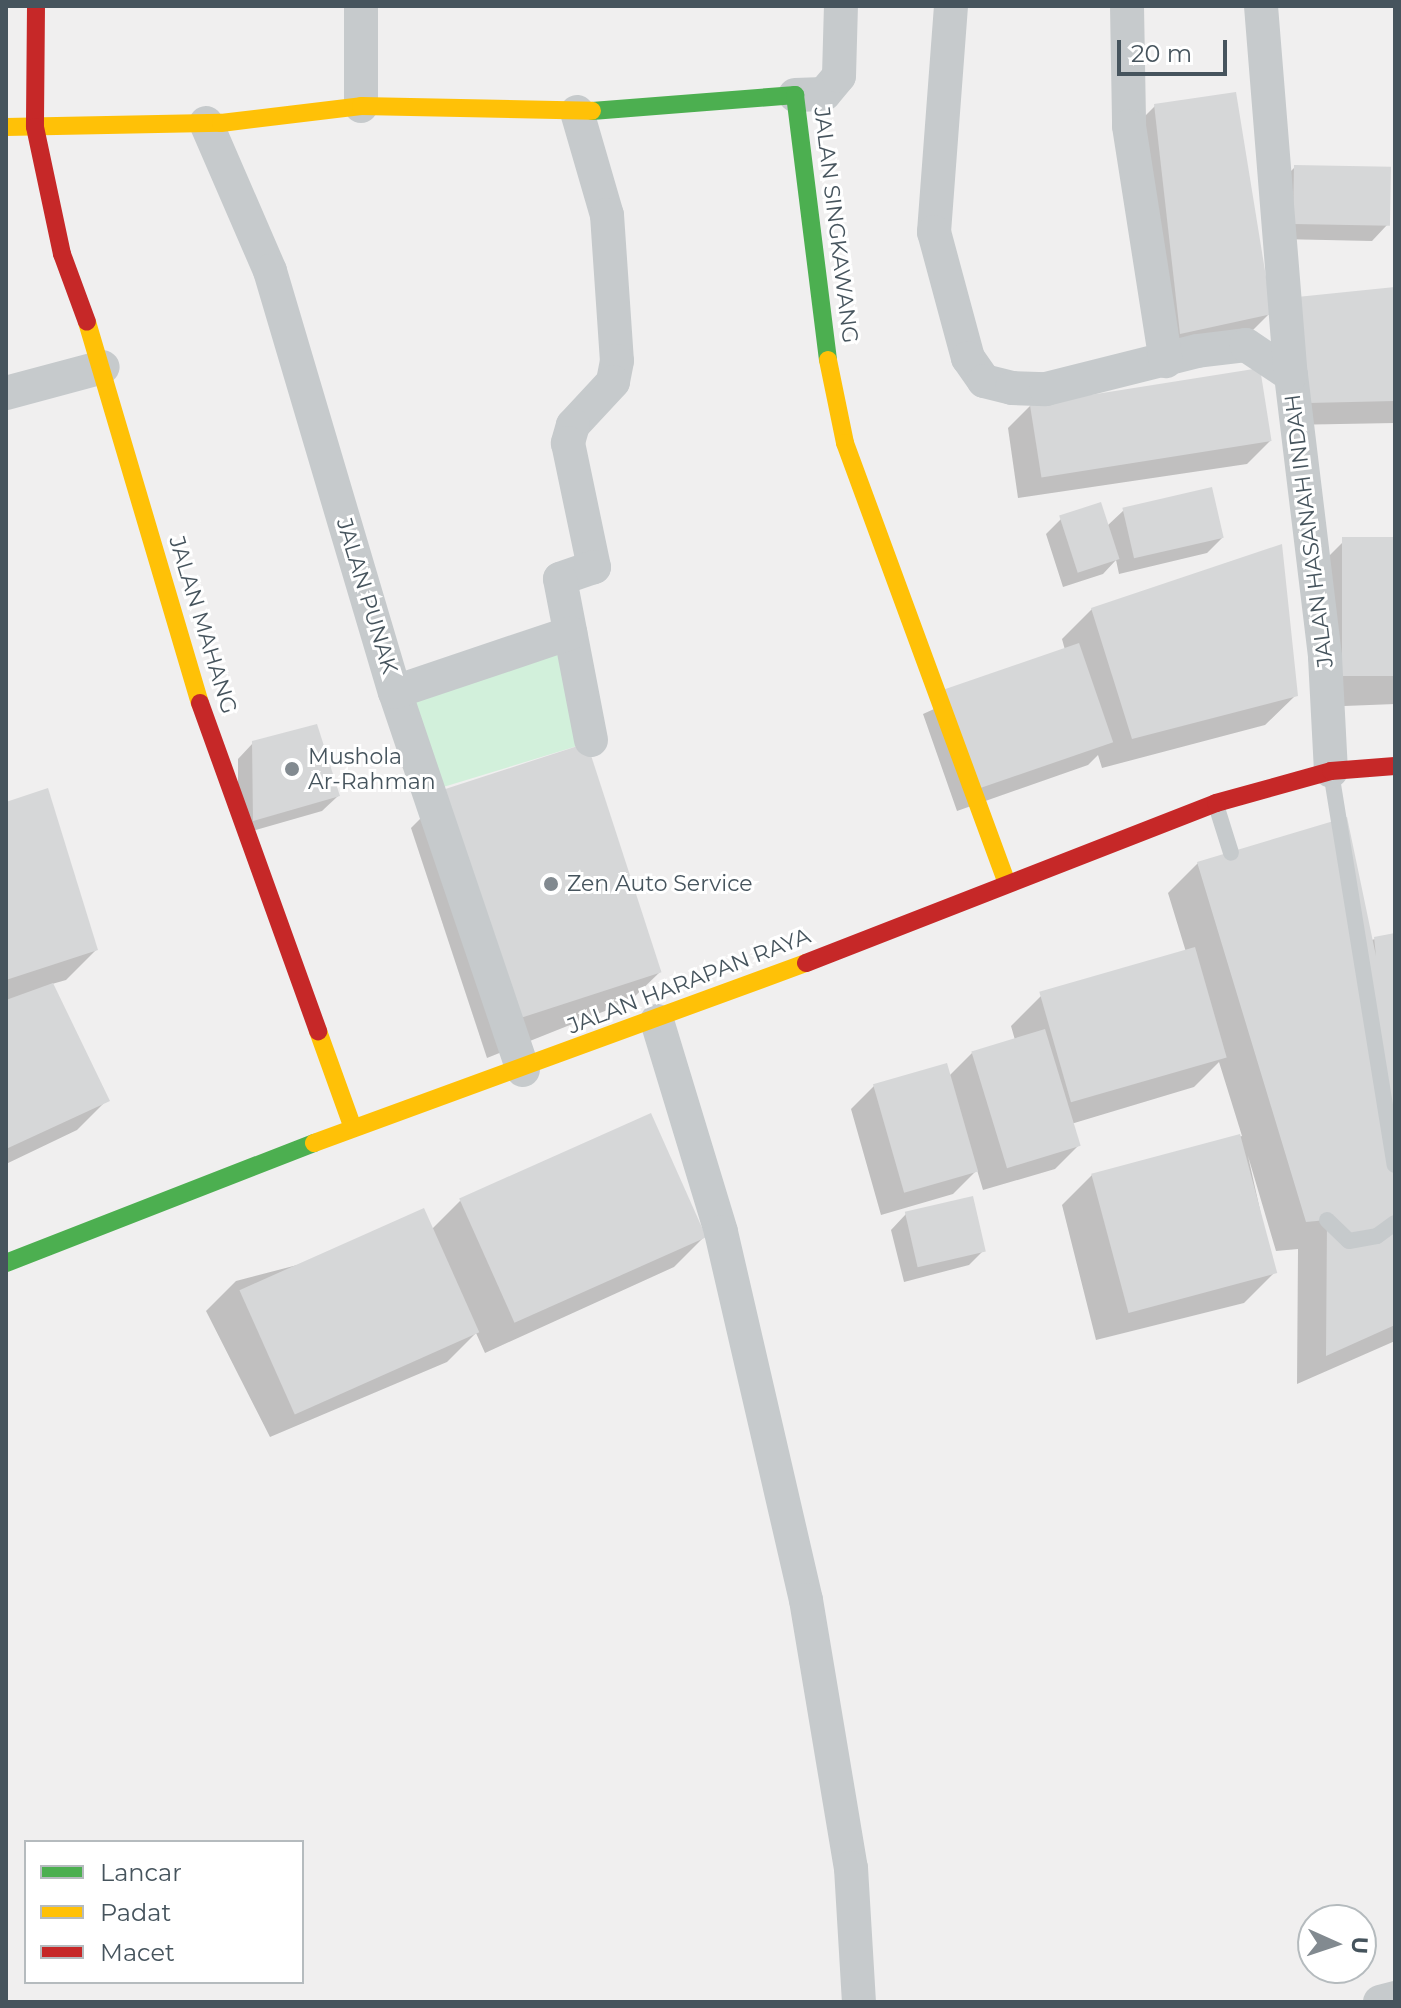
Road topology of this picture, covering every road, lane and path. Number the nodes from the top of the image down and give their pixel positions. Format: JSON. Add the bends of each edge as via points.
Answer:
{"nodes":[{"id":1,"x":36,"y":6,"type":"edge"},
{"id":2,"x":361,"y":6,"type":"edge"},
{"id":3,"x":841,"y":6,"type":"edge"},
{"id":4,"x":951,"y":6,"type":"edge"},
{"id":5,"x":1127,"y":6,"type":"edge"},
{"id":6,"x":1261,"y":6,"type":"edge"},
{"id":7,"x":795,"y":95,"type":"junction"},
{"id":8,"x":361,"y":106,"type":"junction"},
{"id":9,"x":577,"y":112,"type":"junction"},
{"id":10,"x":206,"y":123,"type":"junction"},
{"id":11,"x":6,"y":127,"type":"edge"},
{"id":12,"x":35,"y":127,"type":"junction"},
{"id":13,"x":1166,"y":361,"type":"junction"},
{"id":14,"x":103,"y":367,"type":"junction"},
{"id":15,"x":1291,"y":375,"type":"junction"},
{"id":16,"x":6,"y":393,"type":"edge"},
{"id":17,"x":570,"y":633,"type":"junction"},
{"id":18,"x":395,"y":692,"type":"junction"},
{"id":19,"x":591,"y":740,"type":"dead end"},
{"id":20,"x":1395,"y":766,"type":"edge"},
{"id":21,"x":1331,"y":771,"type":"junction"},
{"id":22,"x":1216,"y":803,"type":"junction"},
{"id":23,"x":1231,"y":853,"type":"dead end"},
{"id":24,"x":1006,"y":881,"type":"junction"},
{"id":25,"x":657,"y":1021,"type":"junction"},
{"id":26,"x":523,"y":1070,"type":"junction"},
{"id":27,"x":353,"y":1128,"type":"junction"},
{"id":28,"x":1395,"y":1165,"type":"edge"},
{"id":29,"x":1327,"y":1220,"type":"dead end"},
{"id":30,"x":1395,"y":1223,"type":"edge"},
{"id":31,"x":6,"y":1263,"type":"edge"},
{"id":32,"x":1395,"y":1998,"type":"edge"},
{"id":33,"x":859,"y":2002,"type":"edge"},
{"id":34,"x":1380,"y":2002,"type":"edge"}],
"edges":[{"from":1,"to":12,"type":"street","name":"JALAN MAHANG"},
{"from":2,"to":8,"type":"street"},
{"from":3,"to":7,"type":"street","via":[[839,76],[824,94]]},
{"from":4,"to":13,"type":"street","name":"JALAN HASANAH INDAH","via":[[934,232],[968,358],[984,381],[1046,389]]},
{"from":5,"to":13,"type":"street","via":[[1129,126]]},
{"from":6,"to":15,"type":"street"},
{"from":7,"to":9,"type":"street","name":"JALAN SINGKAWANG"},
{"from":7,"to":24,"type":"street","name":"JALAN SINGKAWANG","via":[[832,392],[842,430]]},
{"from":8,"to":9,"type":"street","name":"JALAN SINGKAWANG"},
{"from":8,"to":10,"type":"street","name":"JALAN SINGKAWANG"},
{"from":9,"to":17,"type":"street","via":[[607,215],[617,361],[613,382],[573,425],[568,443],[594,567],[560,579]]},
{"from":10,"to":12,"type":"street","name":"JALAN SINGKAWANG"},
{"from":10,"to":18,"type":"street","name":"JALAN PUNAK","via":[[270,271]]},
{"from":11,"to":12,"type":"street","name":"JALAN SINGKAWANG"},
{"from":12,"to":14,"type":"street","name":"JALAN MAHANG","via":[[62,254]]},
{"from":13,"to":15,"type":"street","name":"JALAN HASANAH INDAH","via":[[1246,345]]},
{"from":14,"to":16,"type":"street"},
{"from":14,"to":27,"type":"street","name":"JALAN MAHANG","via":[[182,654]]},
{"from":15,"to":21,"type":"street","name":"JALAN HASANAH INDAH","via":[[1325,657]]},
{"from":17,"to":18,"type":"street"},
{"from":17,"to":19,"type":"street"},
{"from":18,"to":26,"type":"street","name":"JALAN PUNAK"},
{"from":20,"to":21,"type":"street","name":"JALAN HARAPAN RAYA"},
{"from":21,"to":22,"type":"street","name":"JALAN HARAPAN RAYA"},
{"from":21,"to":28,"type":"lane"},
{"from":22,"to":23,"type":"lane"},
{"from":22,"to":24,"type":"street","name":"JALAN HARAPAN RAYA"},
{"from":24,"to":25,"type":"street","name":"JALAN HARAPAN RAYA"},
{"from":25,"to":26,"type":"street","name":"JALAN HARAPAN RAYA"},
{"from":25,"to":33,"type":"street","via":[[721,1232],[806,1600],[851,1868]]},
{"from":26,"to":27,"type":"street","name":"JALAN HARAPAN RAYA"},
{"from":27,"to":31,"type":"street","name":"JALAN HARAPAN RAYA"},
{"from":29,"to":30,"type":"lane","via":[[1349,1241],[1377,1236]]},
{"from":32,"to":34,"type":"street"}]}
